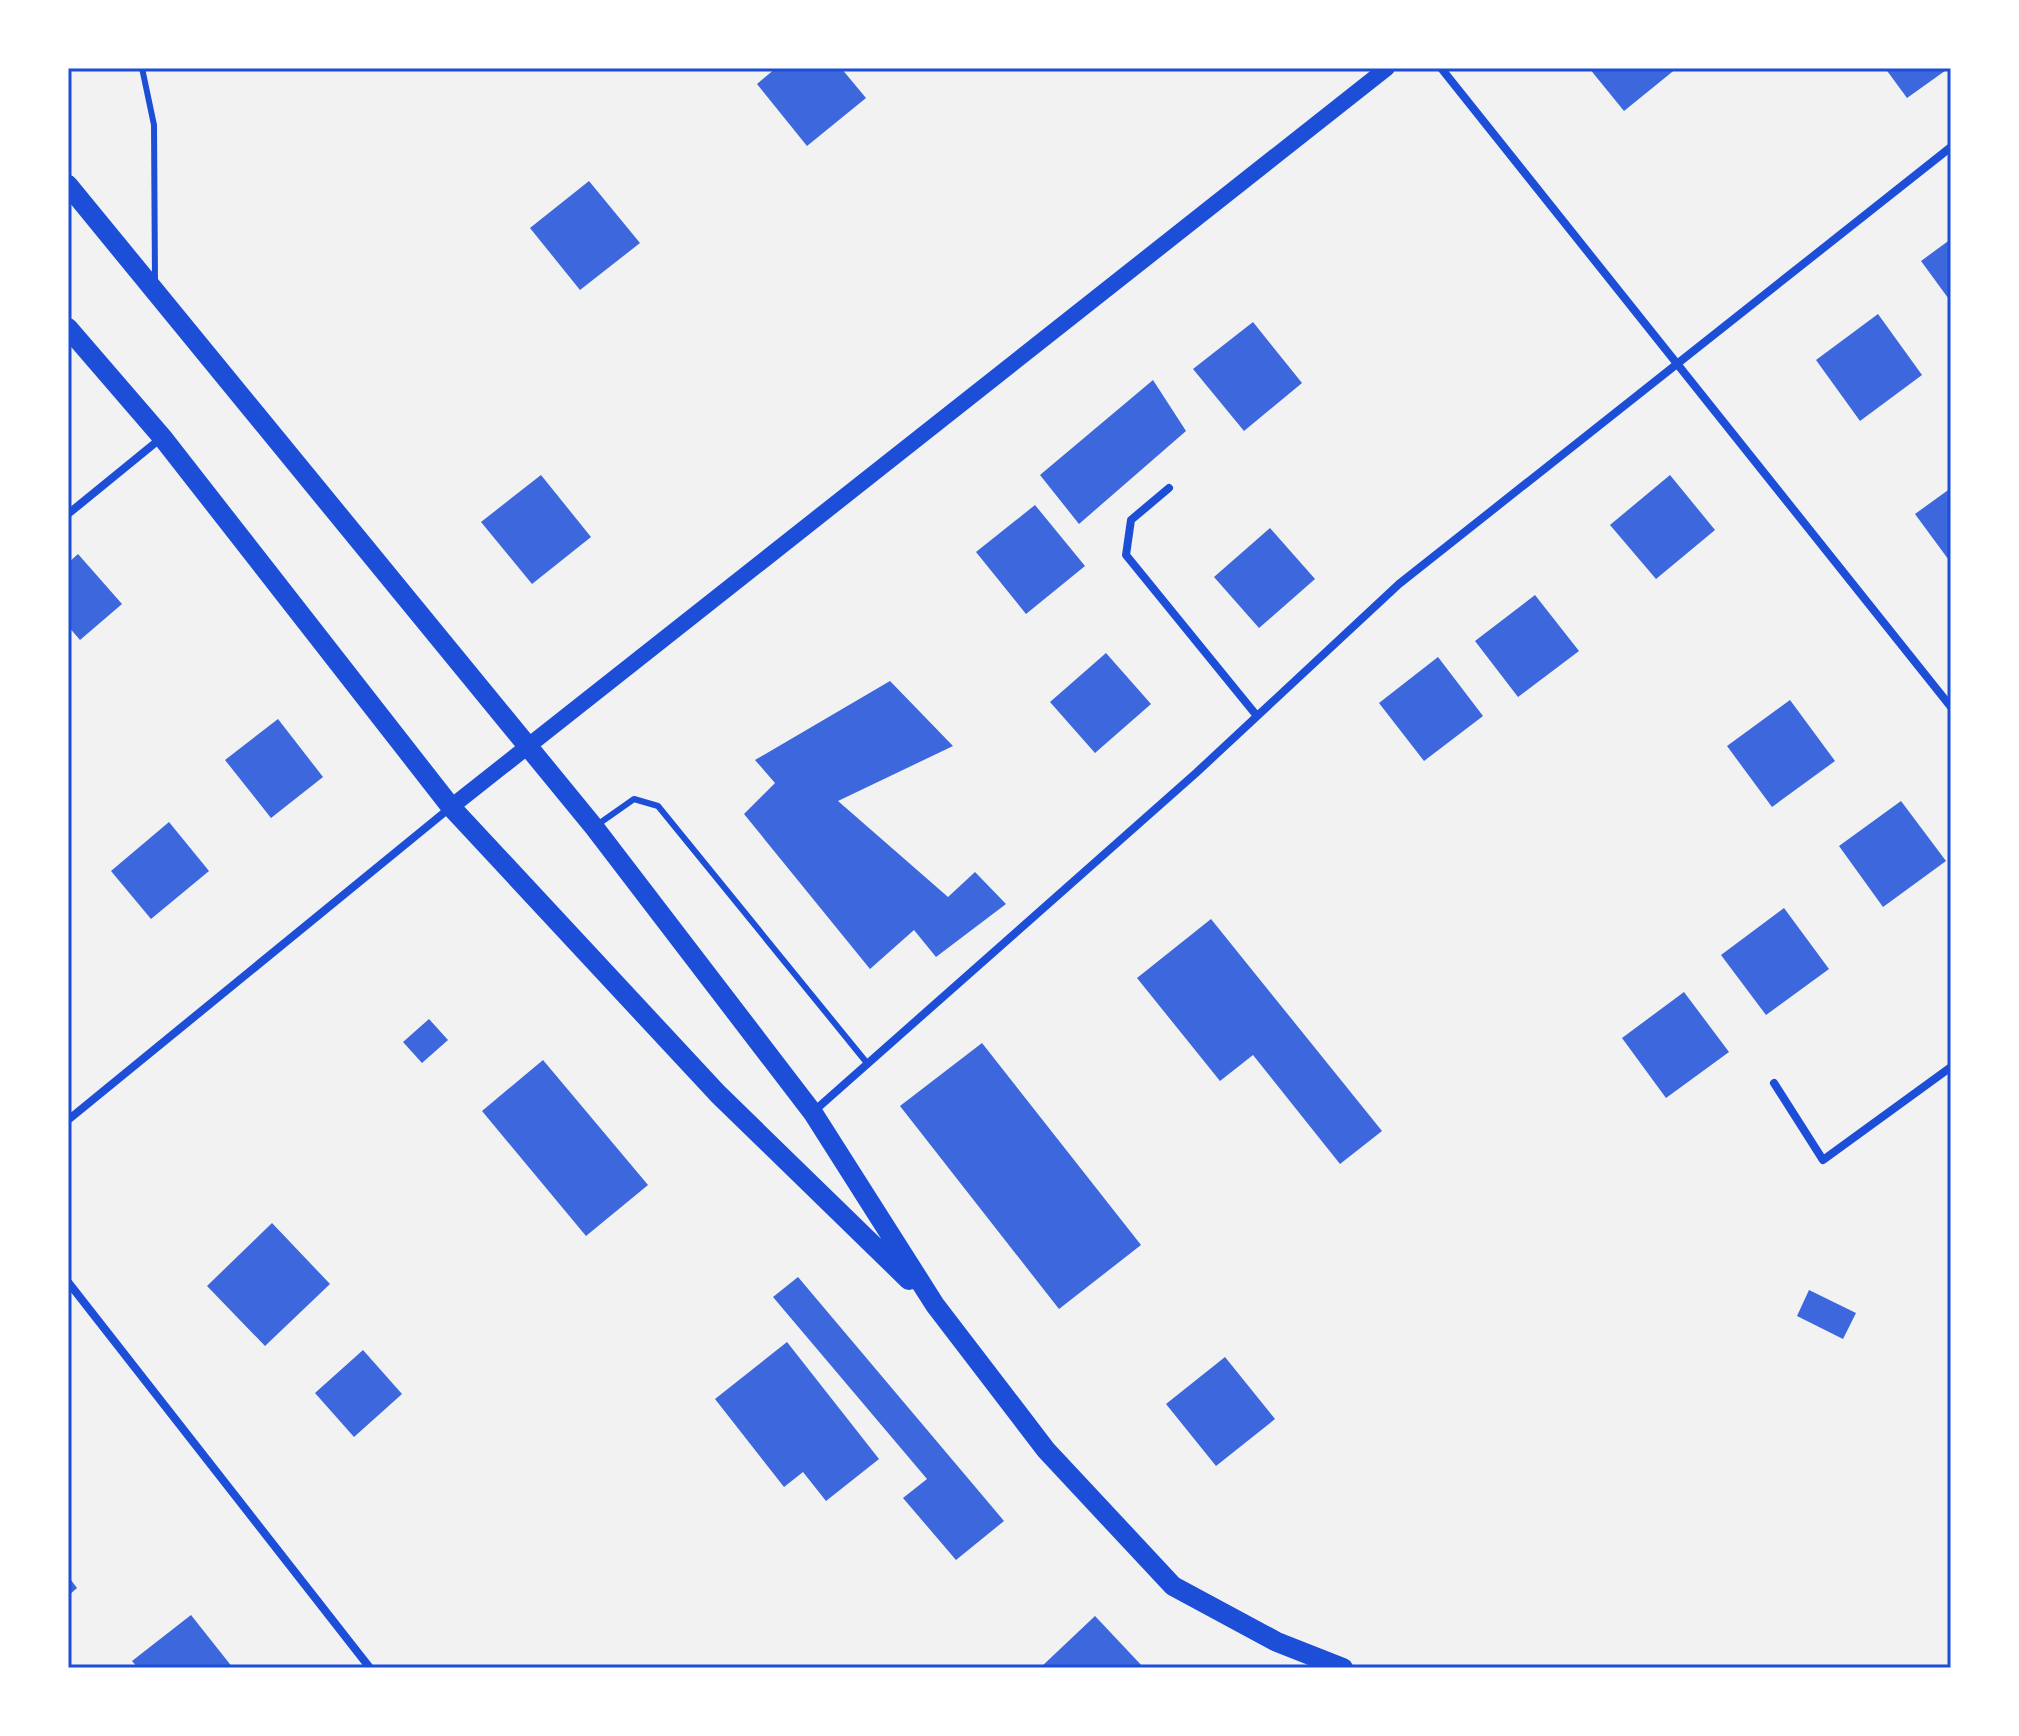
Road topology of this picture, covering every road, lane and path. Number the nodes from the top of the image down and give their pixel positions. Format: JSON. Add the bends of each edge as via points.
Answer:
{"nodes":[{"id":1,"x":142,"y":68,"type":"edge"},
{"id":2,"x":1387,"y":68,"type":"edge"},
{"id":3,"x":1441,"y":68,"type":"edge"},
{"id":4,"x":1951,"y":147,"type":"edge"},
{"id":5,"x":68,"y":185,"type":"edge"},
{"id":6,"x":155,"y":288,"type":"junction"},
{"id":7,"x":68,"y":328,"type":"edge"},
{"id":8,"x":1675,"y":364,"type":"junction"},
{"id":9,"x":162,"y":437,"type":"junction"},
{"id":10,"x":1169,"y":488,"type":"dead end"},
{"id":11,"x":68,"y":514,"type":"edge"},
{"id":12,"x":1951,"y":707,"type":"edge"},
{"id":13,"x":1257,"y":716,"type":"junction"},
{"id":14,"x":527,"y":748,"type":"junction"},
{"id":15,"x":451,"y":807,"type":"junction"},
{"id":16,"x":594,"y":827,"type":"junction"},
{"id":17,"x":867,"y":1063,"type":"junction"},
{"id":18,"x":1951,"y":1067,"type":"edge"},
{"id":19,"x":1774,"y":1083,"type":"dead end"},
{"id":20,"x":813,"y":1113,"type":"junction"},
{"id":21,"x":68,"y":1120,"type":"edge"},
{"id":22,"x":68,"y":1282,"type":"edge"},
{"id":23,"x":935,"y":1305,"type":"junction"},
{"id":24,"x":370,"y":1668,"type":"edge"},
{"id":25,"x":1343,"y":1668,"type":"edge"}],
"edges":[{"from":1,"to":6,"type":"lane","via":[[154,125]]},
{"from":2,"to":14,"type":"main road"},
{"from":3,"to":8,"type":"street"},
{"from":4,"to":8,"type":"street"},
{"from":5,"to":6,"type":"main road"},
{"from":6,"to":14,"type":"main road"},
{"from":7,"to":9,"type":"main road"},
{"from":8,"to":12,"type":"street"},
{"from":8,"to":13,"type":"street","via":[[1399,584]]},
{"from":9,"to":11,"type":"street"},
{"from":9,"to":15,"type":"main road"},
{"from":10,"to":13,"type":"street","via":[[1131,520],[1126,555]]},
{"from":13,"to":17,"type":"street"},
{"from":14,"to":15,"type":"main road"},
{"from":14,"to":16,"type":"main road"},
{"from":15,"to":21,"type":"street"},
{"from":15,"to":23,"type":"main road","via":[[718,1094]]},
{"from":16,"to":17,"type":"lane","via":[[634,799],[658,806]]},
{"from":16,"to":20,"type":"main road"},
{"from":17,"to":20,"type":"street"},
{"from":18,"to":19,"type":"street","via":[[1823,1160]]},
{"from":20,"to":23,"type":"main road"},
{"from":22,"to":24,"type":"street"},
{"from":23,"to":25,"type":"main road","via":[[1046,1450],[1173,1586],[1277,1642]]}]}
